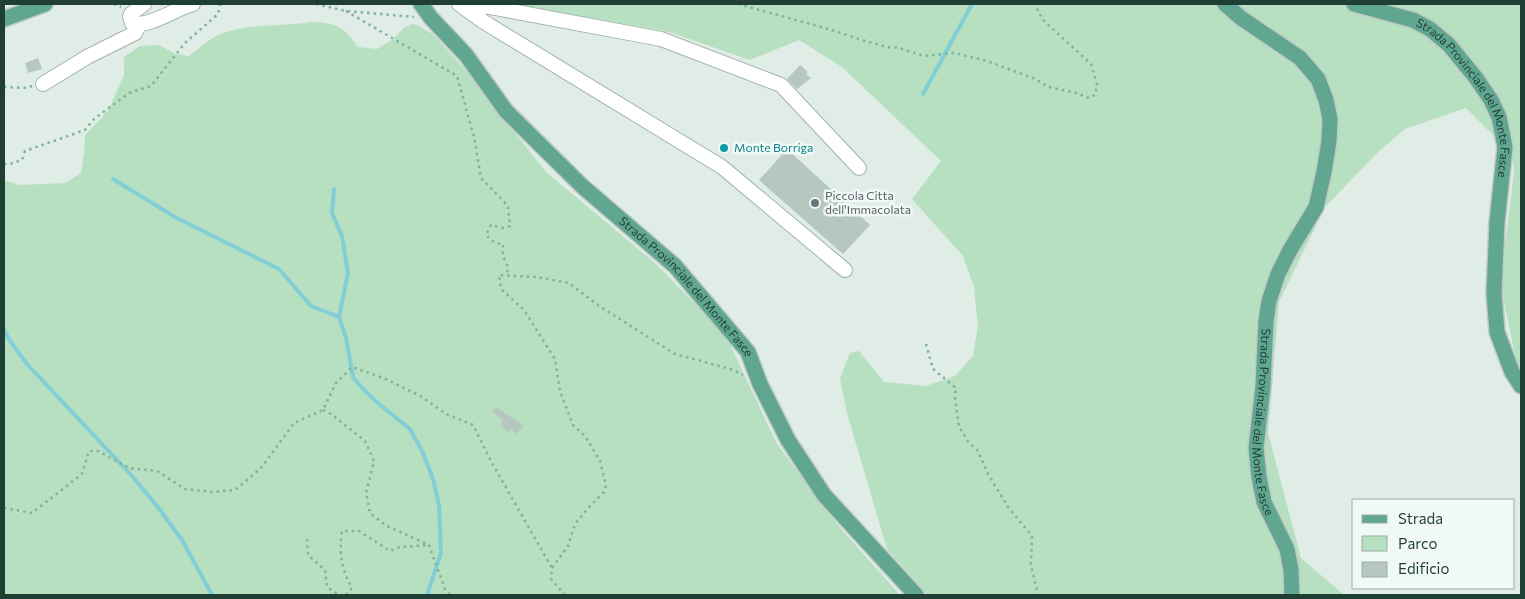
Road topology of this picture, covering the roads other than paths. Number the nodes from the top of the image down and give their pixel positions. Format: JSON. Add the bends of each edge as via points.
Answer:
{"nodes":[{"id":1,"x":45,"y":4,"type":"edge"},
{"id":2,"x":193,"y":4,"type":"edge"},
{"id":3,"x":421,"y":4,"type":"edge"},
{"id":4,"x":1225,"y":4,"type":"edge"},
{"id":5,"x":1354,"y":4,"type":"edge"},
{"id":6,"x":461,"y":5,"type":"edge"},
{"id":7,"x":139,"y":13,"type":"edge"},
{"id":8,"x":4,"y":19,"type":"edge"},
{"id":9,"x":43,"y":84,"type":"road end"},
{"id":10,"x":860,"y":168,"type":"dead end"},
{"id":11,"x":845,"y":270,"type":"dead end"},
{"id":12,"x":1521,"y":386,"type":"edge"},
{"id":13,"x":916,"y":595,"type":"edge"},
{"id":14,"x":1292,"y":595,"type":"edge"}],
"edges":[{"from":1,"to":8,"type":"main road"},
{"from":2,"to":7,"type":"street","via":[[148,22]]},
{"from":3,"to":13,"type":"main road","name":"Strada Provinciale del Monte Fasce","via":[[430,18],[466,55],[506,111],[582,186],[675,266],[748,352],[788,440],[824,495]]},
{"from":4,"to":14,"type":"main road","name":"Strada Provinciale del Monte Fasce","via":[[1300,58],[1318,79],[1330,119],[1316,207],[1278,274],[1266,322],[1256,448],[1264,502],[1287,549],[1292,570]]},
{"from":5,"to":12,"type":"main road","name":"Strada Provinciale del Monte Fasce","via":[[1413,20],[1430,29],[1449,45],[1476,78],[1499,117],[1505,147],[1497,222],[1497,332],[1512,372]]},
{"from":6,"to":10,"type":"street","via":[[490,7],[661,39],[781,85]]},
{"from":6,"to":11,"type":"street","via":[[722,167]]},
{"from":7,"to":9,"type":"street","via":[[135,33]]}]}
